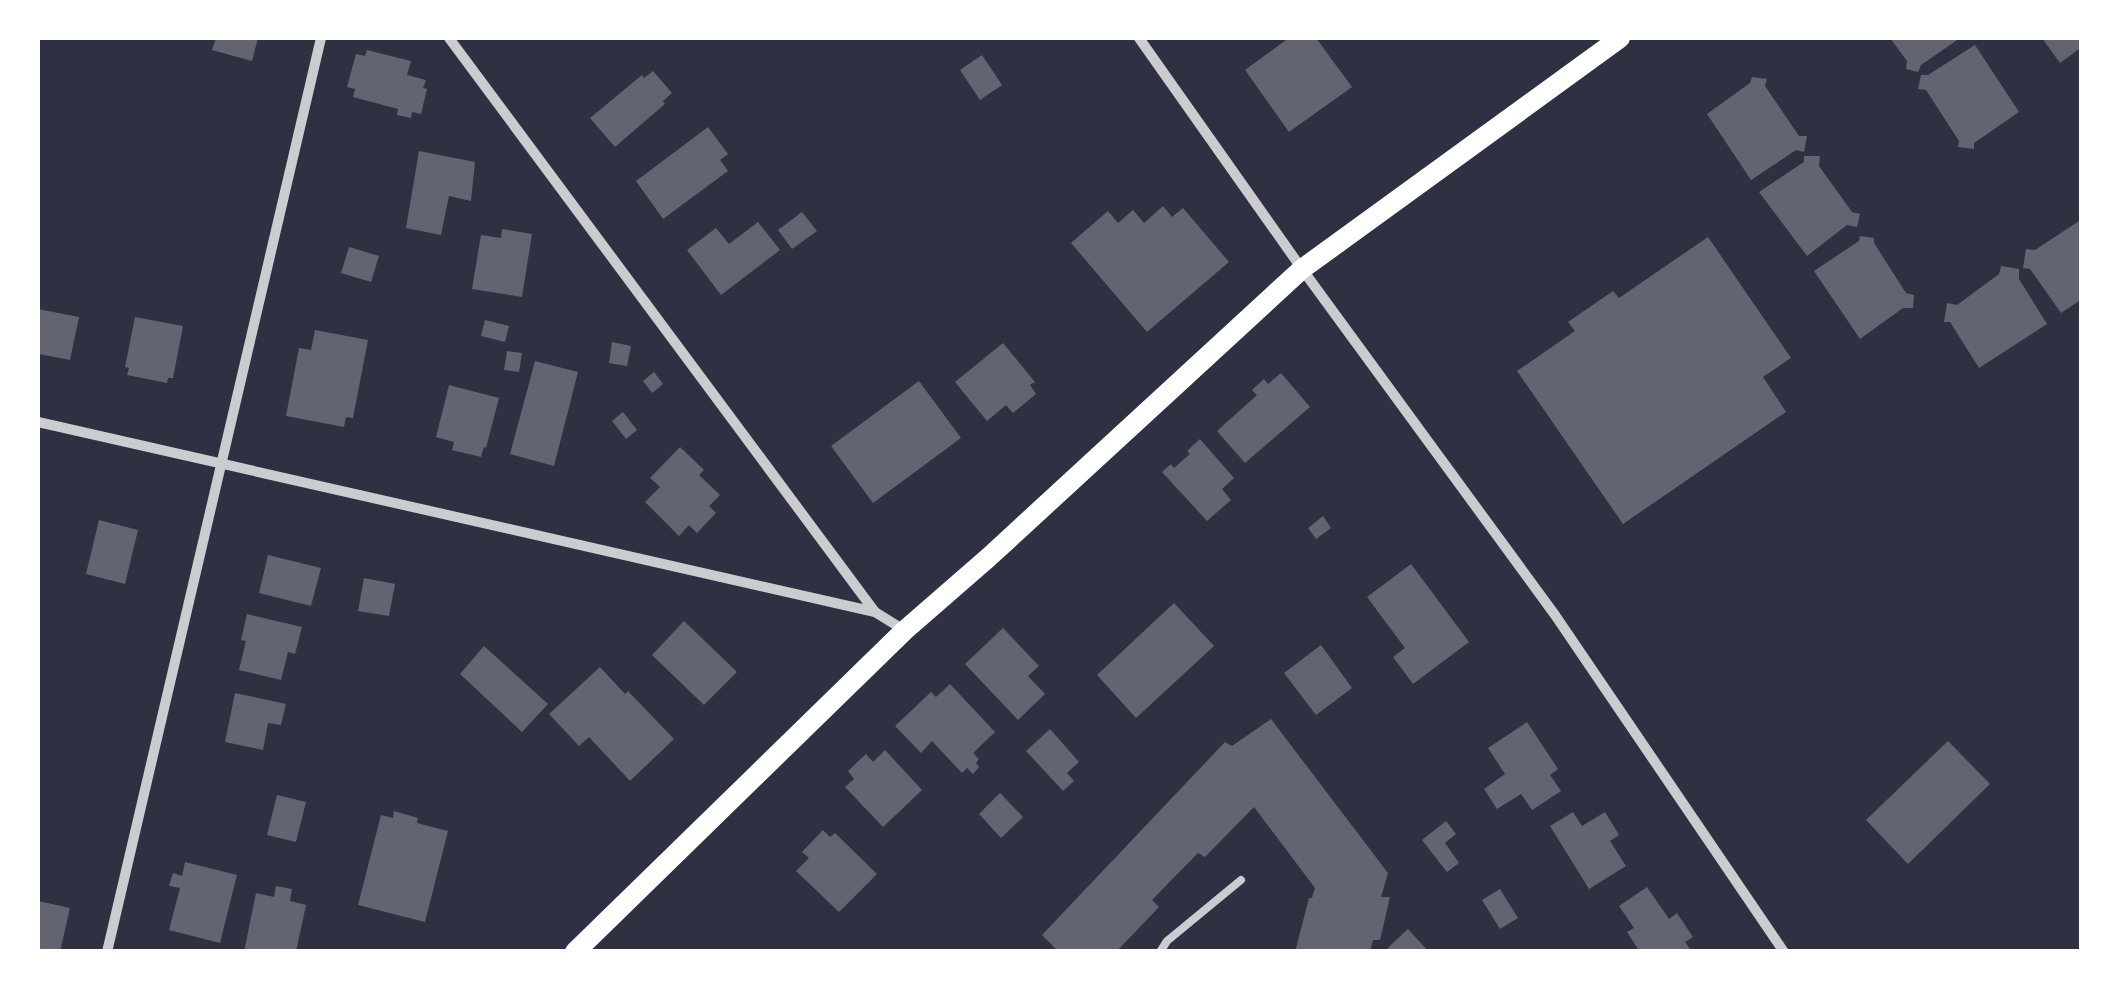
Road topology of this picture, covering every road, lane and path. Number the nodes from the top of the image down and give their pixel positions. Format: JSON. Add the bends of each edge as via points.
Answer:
{"nodes":[{"id":1,"x":321,"y":38,"type":"edge"},
{"id":2,"x":449,"y":38,"type":"edge"},
{"id":3,"x":1139,"y":38,"type":"edge"},
{"id":4,"x":1620,"y":38,"type":"edge"},
{"id":5,"x":1302,"y":269,"type":"junction"},
{"id":6,"x":38,"y":422,"type":"edge"},
{"id":7,"x":222,"y":463,"type":"junction"},
{"id":8,"x":875,"y":612,"type":"junction"},
{"id":9,"x":904,"y":631,"type":"junction"},
{"id":10,"x":1240,"y":880,"type":"dead end"},
{"id":11,"x":107,"y":952,"type":"edge"},
{"id":12,"x":575,"y":952,"type":"edge"},
{"id":13,"x":1160,"y":952,"type":"edge"},
{"id":14,"x":1784,"y":952,"type":"edge"}],
"edges":[{"from":1,"to":7,"type":"street"},
{"from":2,"to":8,"type":"street"},
{"from":3,"to":5,"type":"street"},
{"from":4,"to":5,"type":"main road"},
{"from":5,"to":9,"type":"main road"},
{"from":5,"to":14,"type":"street","via":[[1555,615]]},
{"from":6,"to":7,"type":"street"},
{"from":7,"to":8,"type":"street"},
{"from":7,"to":11,"type":"street"},
{"from":8,"to":9,"type":"street"},
{"from":9,"to":12,"type":"main road"},
{"from":10,"to":13,"type":"lane"}]}
